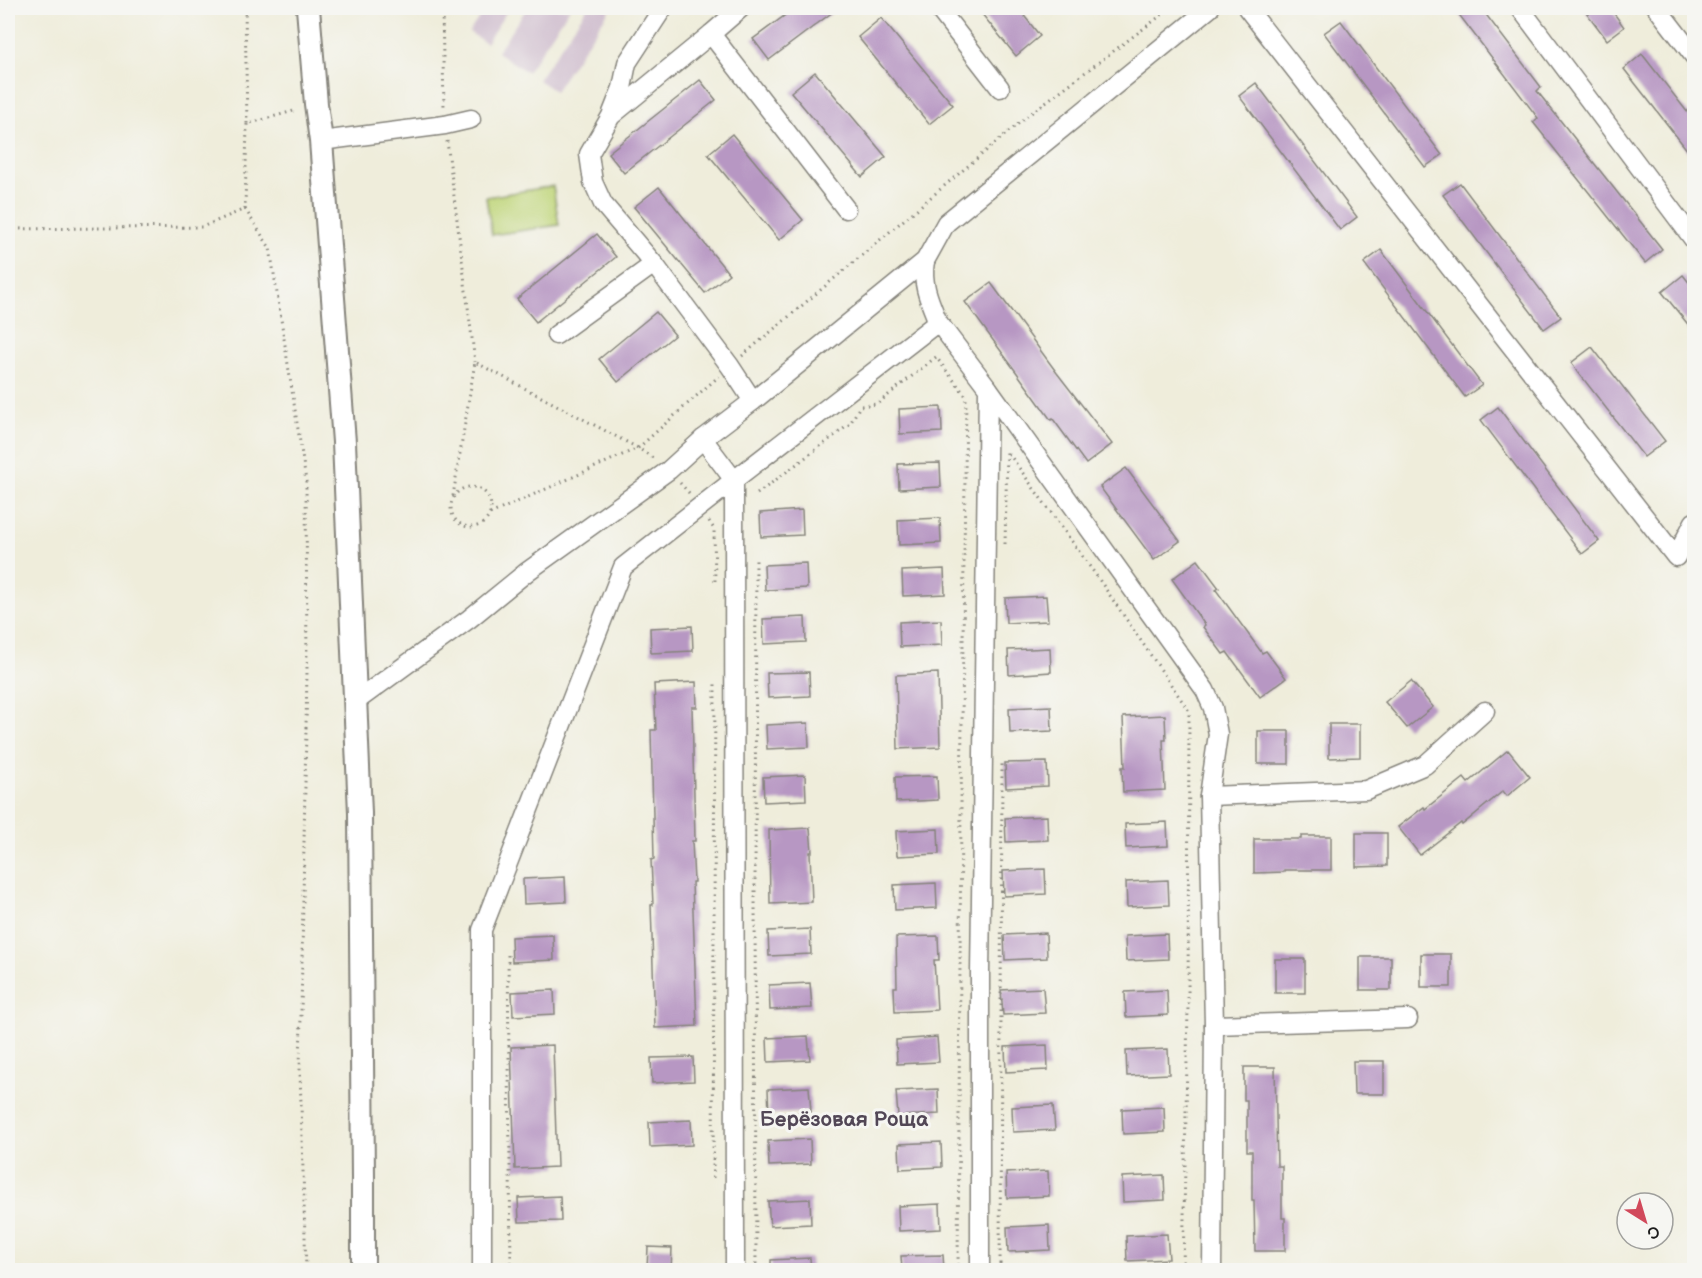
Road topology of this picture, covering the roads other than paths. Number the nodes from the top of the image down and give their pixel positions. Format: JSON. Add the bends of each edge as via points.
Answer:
{"nodes":[{"id":1,"x":308,"y":8,"type":"edge"},
{"id":2,"x":663,"y":8,"type":"edge"},
{"id":3,"x":741,"y":8,"type":"edge"},
{"id":4,"x":938,"y":8,"type":"edge"},
{"id":5,"x":1210,"y":8,"type":"edge"},
{"id":6,"x":1247,"y":8,"type":"edge"},
{"id":7,"x":1520,"y":8,"type":"edge"},
{"id":8,"x":1657,"y":8,"type":"edge"},
{"id":9,"x":711,"y":34,"type":"junction"},
{"id":10,"x":1695,"y":56,"type":"edge"},
{"id":11,"x":1000,"y":88,"type":"dead end"},
{"id":12,"x":611,"y":116,"type":"junction"},
{"id":13,"x":471,"y":119,"type":"dead end"},
{"id":14,"x":321,"y":141,"type":"junction"},
{"id":15,"x":846,"y":208,"type":"dead end"},
{"id":16,"x":1695,"y":240,"type":"edge"},
{"id":17,"x":925,"y":261,"type":"junction"},
{"id":18,"x":654,"y":264,"type":"junction"},
{"id":19,"x":938,"y":322,"type":"junction"},
{"id":20,"x":556,"y":335,"type":"dead end"},
{"id":21,"x":988,"y":388,"type":"junction"},
{"id":22,"x":753,"y":401,"type":"junction"},
{"id":23,"x":704,"y":439,"type":"junction"},
{"id":24,"x":734,"y":480,"type":"junction"},
{"id":25,"x":1695,"y":522,"type":"edge"},
{"id":26,"x":355,"y":702,"type":"junction"},
{"id":27,"x":1485,"y":711,"type":"dead end"},
{"id":28,"x":1209,"y":796,"type":"junction"},
{"id":29,"x":1408,"y":1019,"type":"dead end"},
{"id":30,"x":1214,"y":1025,"type":"junction"},
{"id":31,"x":363,"y":1270,"type":"edge"},
{"id":32,"x":482,"y":1270,"type":"edge"},
{"id":33,"x":735,"y":1270,"type":"edge"},
{"id":34,"x":980,"y":1270,"type":"edge"},
{"id":35,"x":1212,"y":1270,"type":"edge"}],
"edges":[{"from":1,"to":14,"type":"main road"},
{"from":2,"to":12,"type":"street","via":[[627,63]]},
{"from":3,"to":9,"type":"street"},
{"from":4,"to":11,"type":"street"},
{"from":5,"to":17,"type":"street","via":[[946,223]]},
{"from":6,"to":25,"type":"street","via":[[1676,557]]},
{"from":7,"to":16,"type":"street"},
{"from":8,"to":10,"type":"street"},
{"from":9,"to":12,"type":"street"},
{"from":9,"to":15,"type":"street"},
{"from":12,"to":18,"type":"street","via":[[589,154],[593,182],[603,204]]},
{"from":13,"to":14,"type":"street"},
{"from":14,"to":26,"type":"main road","via":[[344,442]]},
{"from":17,"to":19,"type":"street","via":[[924,285]]},
{"from":17,"to":22,"type":"street"},
{"from":18,"to":20,"type":"street"},
{"from":18,"to":22,"type":"street"},
{"from":19,"to":21,"type":"street"},
{"from":19,"to":24,"type":"street"},
{"from":21,"to":28,"type":"street","via":[[1210,699],[1218,734]]},
{"from":21,"to":34,"type":"street"},
{"from":22,"to":23,"type":"street"},
{"from":23,"to":24,"type":"street"},
{"from":23,"to":26,"type":"street","via":[[669,470]]},
{"from":24,"to":32,"type":"street","via":[[623,567],[482,930]]},
{"from":24,"to":33,"type":"street"},
{"from":26,"to":31,"type":"main road","via":[[360,813]]},
{"from":27,"to":28,"type":"street","via":[[1425,765],[1366,790]]},
{"from":28,"to":30,"type":"street"},
{"from":29,"to":30,"type":"street"},
{"from":30,"to":35,"type":"street"}]}
